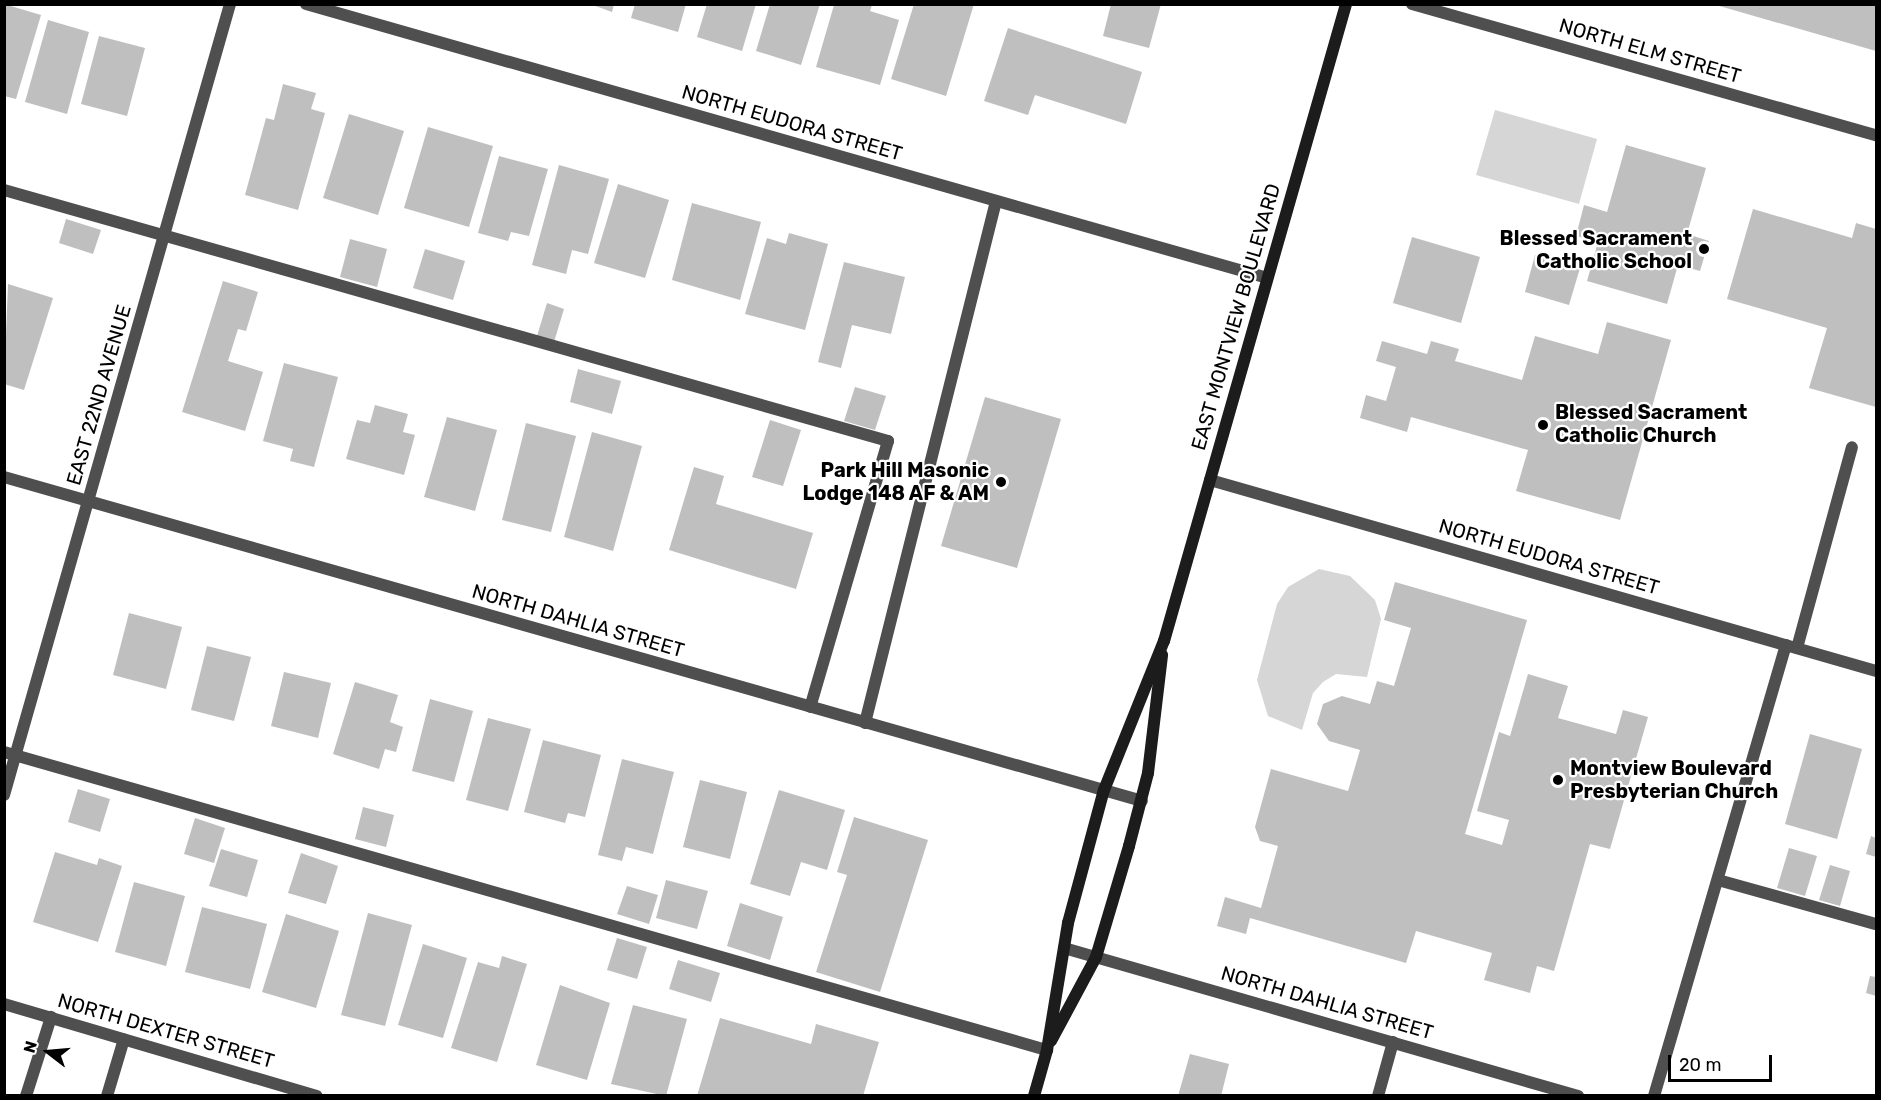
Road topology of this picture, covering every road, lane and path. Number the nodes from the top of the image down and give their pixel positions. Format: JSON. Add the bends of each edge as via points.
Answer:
{"nodes":[{"id":1,"x":230,"y":4,"type":"edge"},
{"id":2,"x":306,"y":4,"type":"edge"},
{"id":3,"x":1346,"y":4,"type":"edge"},
{"id":4,"x":1412,"y":4,"type":"edge"},
{"id":5,"x":1876,"y":135,"type":"edge"},
{"id":6,"x":4,"y":190,"type":"edge"},
{"id":7,"x":996,"y":201,"type":"junction"},
{"id":8,"x":163,"y":237,"type":"junction"},
{"id":9,"x":1267,"y":278,"type":"junction"},
{"id":10,"x":1852,"y":447,"type":"dead end"},
{"id":11,"x":4,"y":477,"type":"edge"},
{"id":12,"x":1210,"y":480,"type":"junction"},
{"id":13,"x":89,"y":501,"type":"junction"},
{"id":14,"x":1164,"y":641,"type":"junction"},
{"id":15,"x":1791,"y":647,"type":"junction"},
{"id":16,"x":1876,"y":671,"type":"edge"},
{"id":17,"x":810,"y":707,"type":"junction"},
{"id":18,"x":865,"y":723,"type":"junction"},
{"id":19,"x":10,"y":754,"type":"edge"},
{"id":20,"x":1104,"y":790,"type":"junction"},
{"id":21,"x":4,"y":795,"type":"edge"},
{"id":22,"x":1142,"y":801,"type":"junction"},
{"id":23,"x":1718,"y":880,"type":"junction"},
{"id":24,"x":1876,"y":924,"type":"edge"},
{"id":25,"x":1064,"y":948,"type":"junction"},
{"id":26,"x":1096,"y":957,"type":"junction"},
{"id":27,"x":4,"y":1004,"type":"edge"},
{"id":28,"x":51,"y":1017,"type":"junction"},
{"id":29,"x":124,"y":1039,"type":"junction"},
{"id":30,"x":1393,"y":1042,"type":"junction"},
{"id":31,"x":1047,"y":1050,"type":"junction"},
{"id":32,"x":26,"y":1095,"type":"edge"},
{"id":33,"x":107,"y":1095,"type":"edge"},
{"id":34,"x":317,"y":1095,"type":"edge"},
{"id":35,"x":1034,"y":1095,"type":"edge"},
{"id":36,"x":1378,"y":1095,"type":"edge"},
{"id":37,"x":1578,"y":1095,"type":"edge"},
{"id":38,"x":1654,"y":1095,"type":"edge"}],
"edges":[{"from":1,"to":8,"type":"street","name":"EAST 22ND AVENUE"},
{"from":2,"to":7,"type":"street","name":"NORTH EUDORA STREET"},
{"from":3,"to":9,"type":"street","name":"EAST MONTVIEW BOULEVARD"},
{"from":4,"to":5,"type":"street","name":"NORTH ELM STREET"},
{"from":6,"to":8,"type":"street"},
{"from":7,"to":9,"type":"street","name":"NORTH EUDORA STREET"},
{"from":7,"to":18,"type":"street"},
{"from":8,"to":13,"type":"street","name":"EAST 22ND AVENUE"},
{"from":8,"to":17,"type":"street","via":[[888,441]]},
{"from":9,"to":12,"type":"street","name":"EAST MONTVIEW BOULEVARD"},
{"from":10,"to":15,"type":"street"},
{"from":11,"to":13,"type":"street","name":"NORTH DAHLIA STREET"},
{"from":12,"to":14,"type":"street","name":"EAST MONTVIEW BOULEVARD"},
{"from":12,"to":15,"type":"street","name":"NORTH EUDORA STREET"},
{"from":13,"to":17,"type":"street","name":"NORTH DAHLIA STREET"},
{"from":13,"to":19,"type":"street","name":"EAST 22ND AVENUE"},
{"from":14,"to":20,"type":"street","name":"EAST MONTVIEW BOULEVARD"},
{"from":14,"to":22,"type":"street","name":"EAST MONTVIEW BOULEVARD"},
{"from":15,"to":16,"type":"street","name":"NORTH EUDORA STREET"},
{"from":15,"to":23,"type":"street"},
{"from":17,"to":18,"type":"street","name":"NORTH DAHLIA STREET"},
{"from":18,"to":20,"type":"street","name":"NORTH DAHLIA STREET"},
{"from":19,"to":21,"type":"street","name":"EAST 22ND AVENUE"},
{"from":19,"to":31,"type":"street"},
{"from":20,"to":22,"type":"street","name":"NORTH DAHLIA STREET"},
{"from":20,"to":25,"type":"street","name":"EAST MONTVIEW BOULEVARD"},
{"from":22,"to":26,"type":"street","name":"EAST MONTVIEW BOULEVARD"},
{"from":23,"to":24,"type":"street"},
{"from":23,"to":38,"type":"street"},
{"from":25,"to":26,"type":"street","name":"NORTH DAHLIA STREET"},
{"from":25,"to":31,"type":"street","name":"EAST MONTVIEW BOULEVARD"},
{"from":26,"to":30,"type":"street","name":"NORTH DAHLIA STREET"},
{"from":26,"to":31,"type":"street","name":"EAST MONTVIEW BOULEVARD"},
{"from":27,"to":28,"type":"street","name":"NORTH DEXTER STREET"},
{"from":28,"to":29,"type":"street","name":"NORTH DEXTER STREET"},
{"from":28,"to":32,"type":"street"},
{"from":29,"to":33,"type":"street"},
{"from":29,"to":34,"type":"street","name":"NORTH DEXTER STREET"},
{"from":30,"to":36,"type":"street"},
{"from":30,"to":37,"type":"street","name":"NORTH DAHLIA STREET"},
{"from":31,"to":35,"type":"street","name":"EAST MONTVIEW BOULEVARD"}]}
